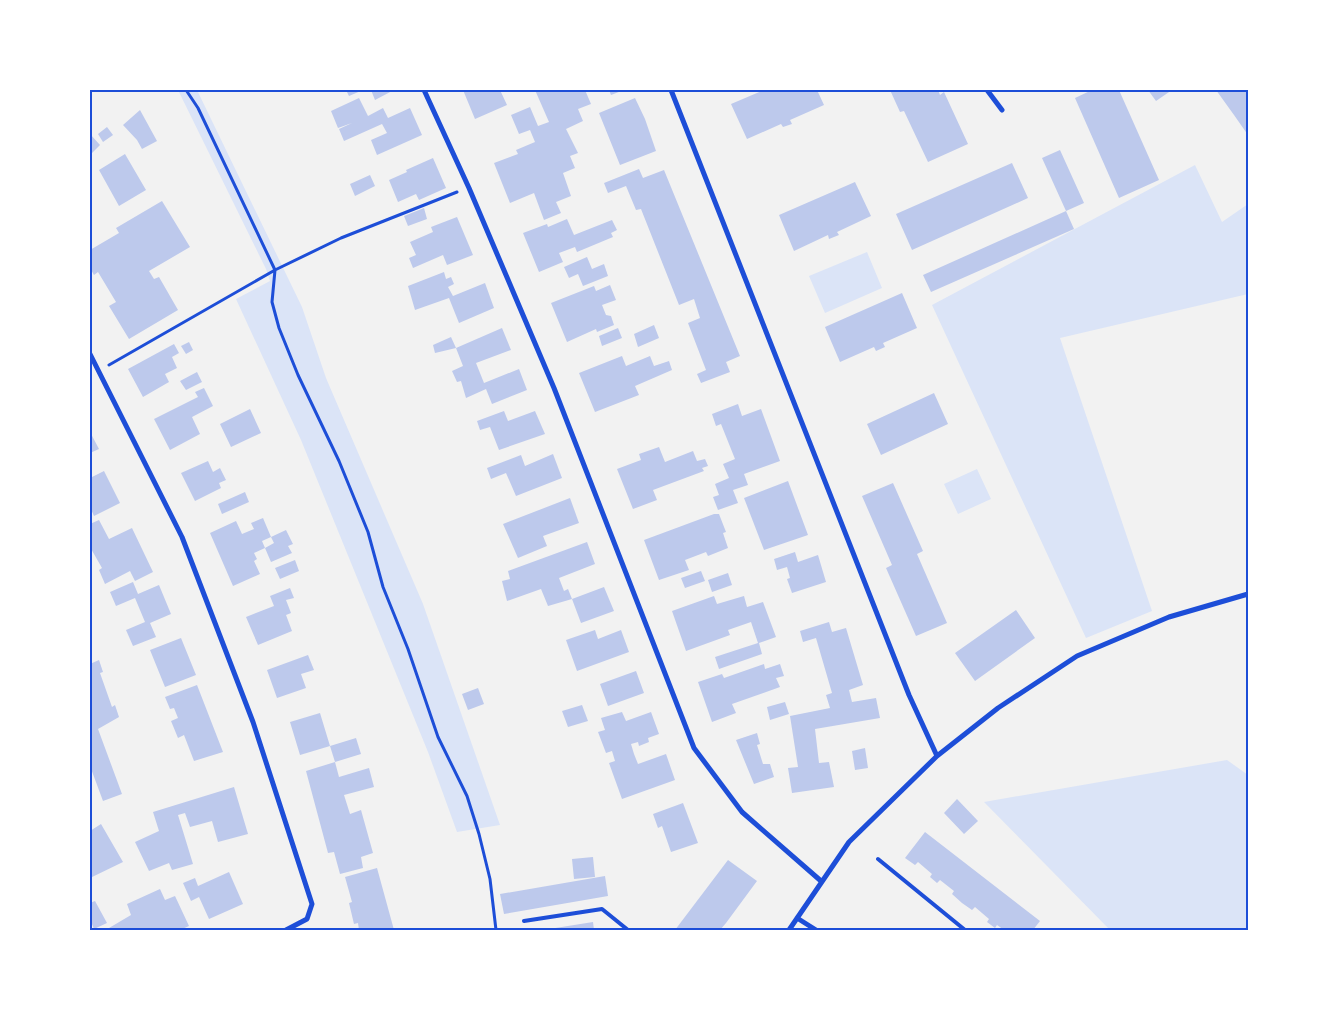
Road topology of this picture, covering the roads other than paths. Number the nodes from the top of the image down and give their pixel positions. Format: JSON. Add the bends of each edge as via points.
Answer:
{"nodes":[{"id":1,"x":424,"y":90,"type":"edge"},
{"id":2,"x":671,"y":90,"type":"edge"},
{"id":3,"x":987,"y":90,"type":"edge"},
{"id":4,"x":1002,"y":110,"type":"dead end"},
{"id":5,"x":90,"y":354,"type":"edge"},
{"id":6,"x":1248,"y":594,"type":"edge"},
{"id":7,"x":936,"y":756,"type":"junction"},
{"id":8,"x":878,"y":859,"type":"dead end"},
{"id":9,"x":821,"y":881,"type":"junction"},
{"id":10,"x":797,"y":918,"type":"junction"},
{"id":11,"x":524,"y":921,"type":"dead end"},
{"id":12,"x":286,"y":930,"type":"edge"},
{"id":13,"x":628,"y":930,"type":"edge"},
{"id":14,"x":788,"y":930,"type":"edge"},
{"id":15,"x":816,"y":930,"type":"edge"},
{"id":16,"x":965,"y":930,"type":"edge"}],
"edges":[{"from":1,"to":9,"type":"street","via":[[554,388],[694,748],[742,812]]},
{"from":2,"to":7,"type":"street","via":[[909,695]]},
{"from":3,"to":4,"type":"street"},
{"from":5,"to":12,"type":"street","via":[[182,537],[253,722],[312,904],[307,919]]},
{"from":6,"to":7,"type":"street","via":[[1169,617],[1078,656],[998,708]]},
{"from":7,"to":9,"type":"street","via":[[849,842]]},
{"from":8,"to":16,"type":"lane"},
{"from":9,"to":10,"type":"street"},
{"from":10,"to":14,"type":"street"},
{"from":10,"to":15,"type":"street"},
{"from":11,"to":13,"type":"lane","via":[[602,909]]}]}
